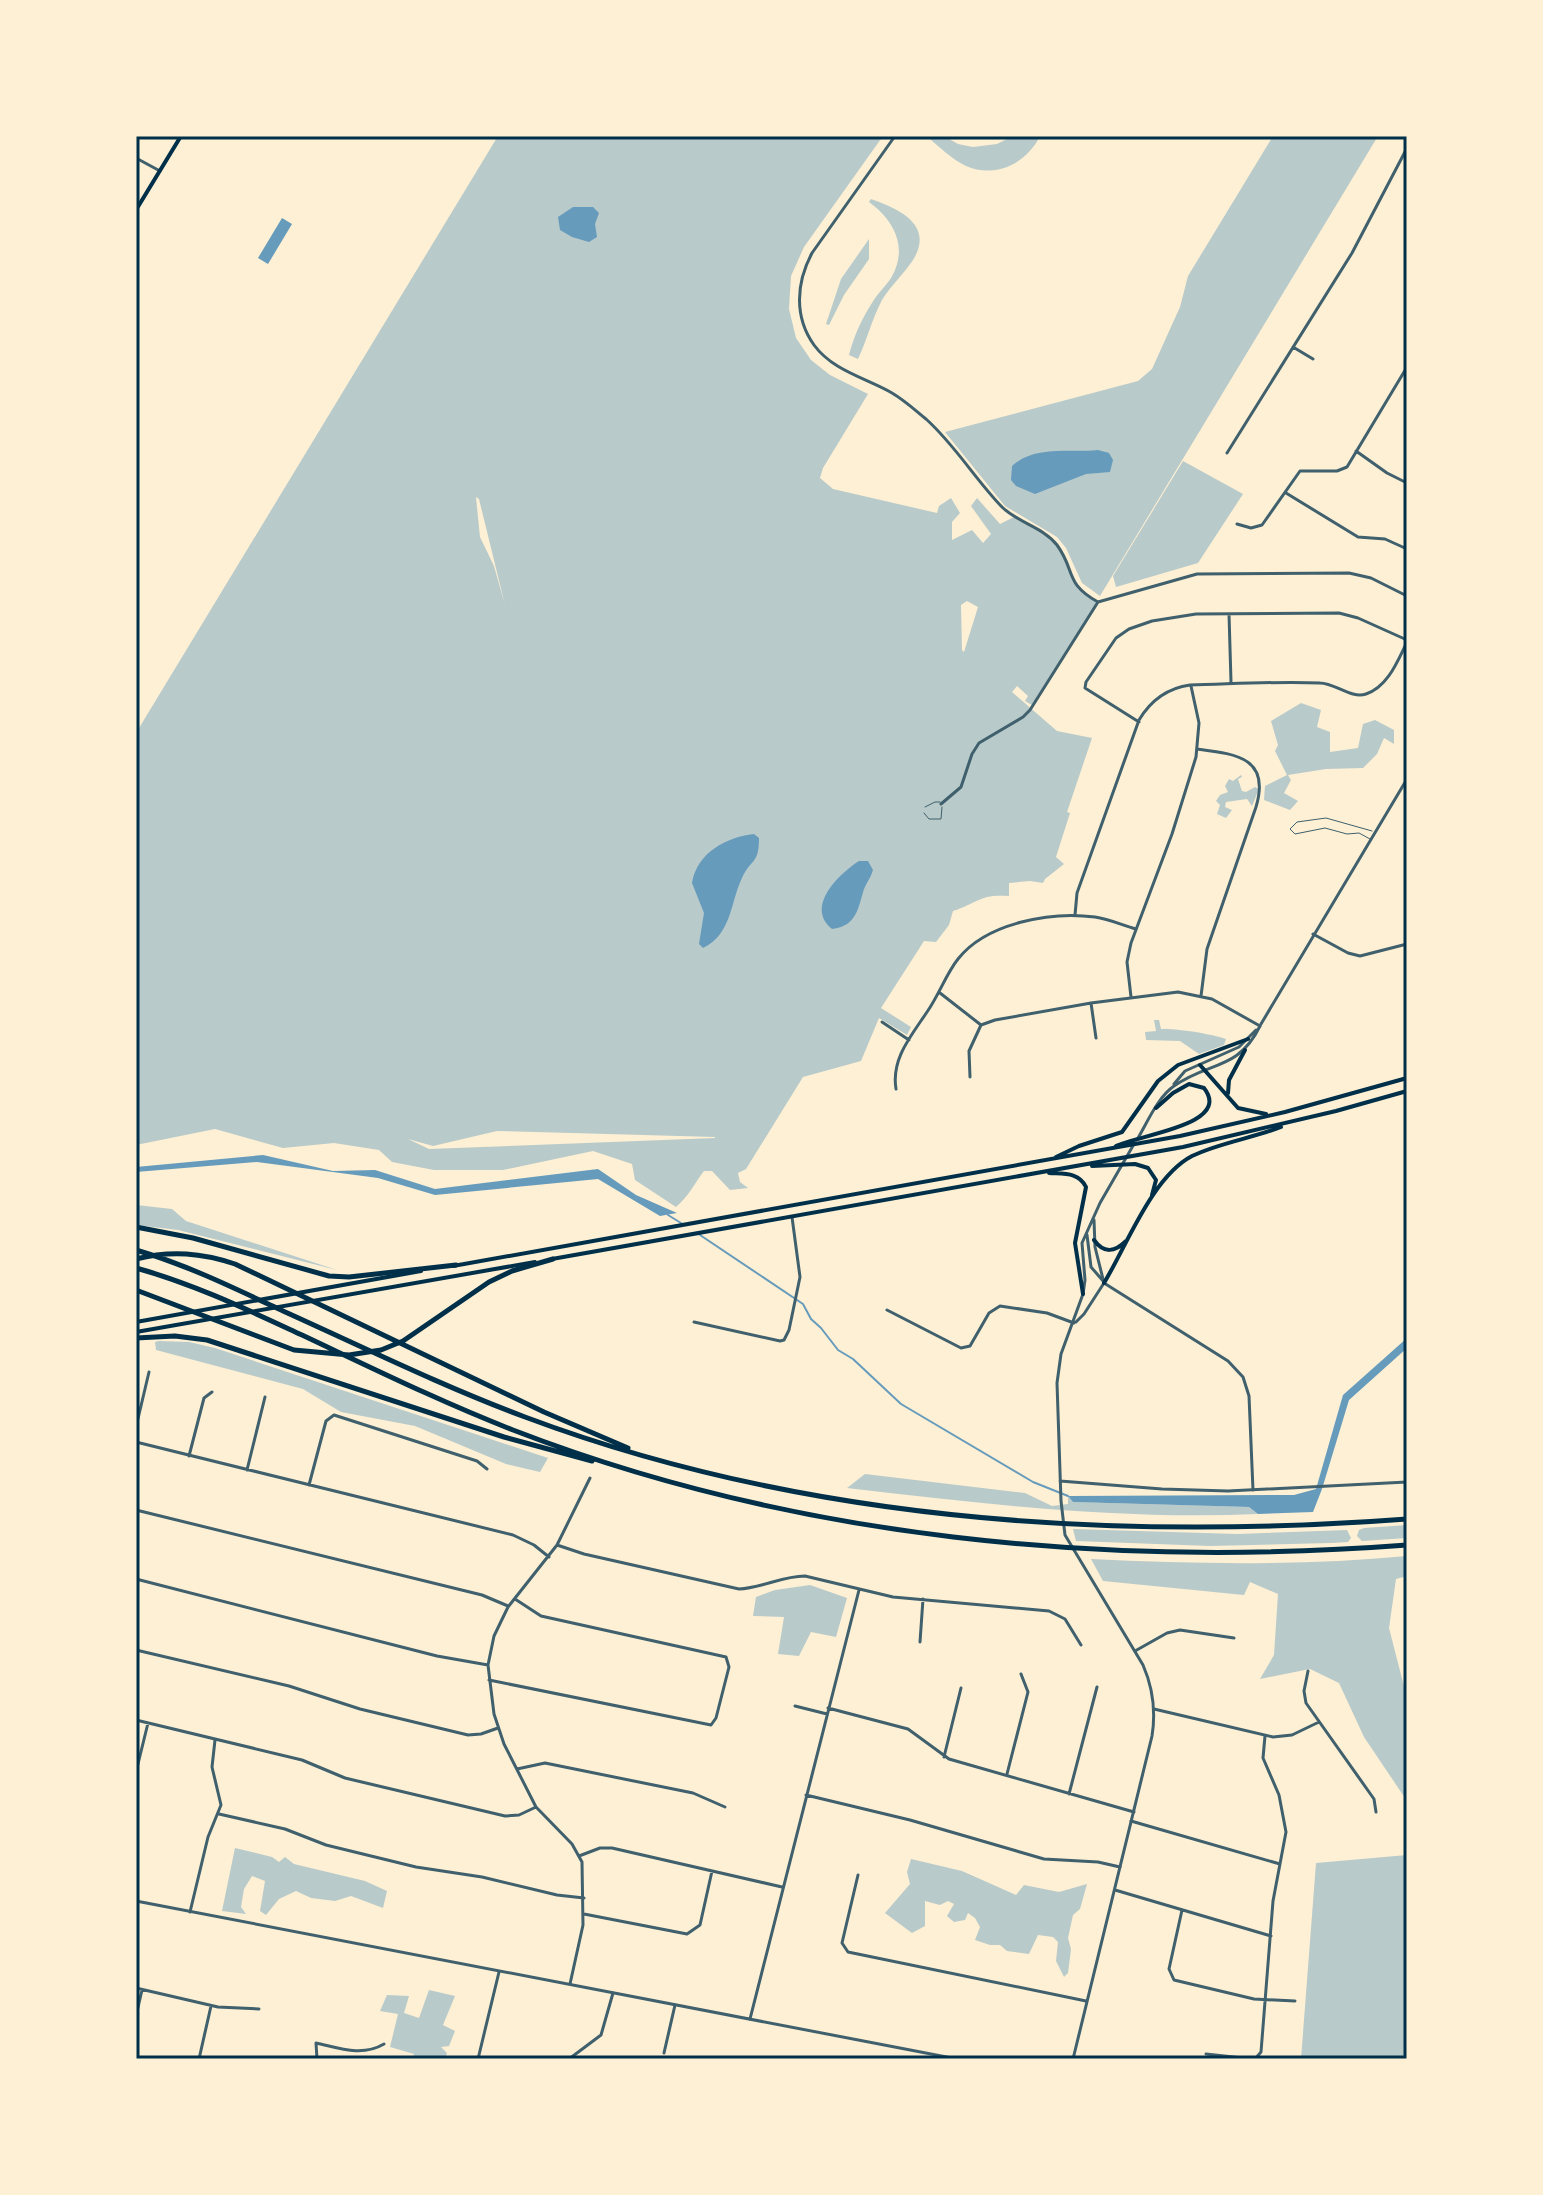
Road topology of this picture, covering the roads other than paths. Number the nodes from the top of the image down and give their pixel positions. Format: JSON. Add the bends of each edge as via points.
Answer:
{"nodes":[{"id":1,"x":181,"y":136,"type":"edge"},
{"id":2,"x":895,"y":136,"type":"edge"},
{"id":3,"x":1407,"y":148,"type":"edge"},
{"id":4,"x":136,"y":158,"type":"edge"},
{"id":5,"x":160,"y":171,"type":"junction"},
{"id":6,"x":136,"y":210,"type":"edge"},
{"id":7,"x":1293,"y":347,"type":"junction"},
{"id":8,"x":1313,"y":359,"type":"dead end"},
{"id":9,"x":1407,"y":367,"type":"edge"},
{"id":10,"x":1356,"y":451,"type":"junction"},
{"id":11,"x":1227,"y":453,"type":"dead end"},
{"id":12,"x":1407,"y":483,"type":"edge"},
{"id":13,"x":1286,"y":493,"type":"junction"},
{"id":14,"x":1237,"y":524,"type":"dead end"},
{"id":15,"x":1407,"y":549,"type":"edge"},
{"id":16,"x":1407,"y":596,"type":"edge"},
{"id":17,"x":1098,"y":602,"type":"junction"},
{"id":18,"x":1229,"y":614,"type":"junction"},
{"id":19,"x":1407,"y":641,"type":"edge"},
{"id":20,"x":1231,"y":684,"type":"junction"},
{"id":21,"x":1190,"y":685,"type":"junction"},
{"id":22,"x":1139,"y":722,"type":"junction"},
{"id":23,"x":1197,"y":749,"type":"junction"},
{"id":24,"x":1407,"y":779,"type":"edge"},
{"id":25,"x":941,"y":804,"type":"junction"},
{"id":26,"x":925,"y":807,"type":"dead end"},
{"id":27,"x":924,"y":813,"type":"dead end"},
{"id":28,"x":1375,"y":832,"type":"junction"},
{"id":29,"x":1370,"y":839,"type":"junction"},
{"id":30,"x":1075,"y":915,"type":"junction"},
{"id":31,"x":1136,"y":929,"type":"junction"},
{"id":32,"x":1313,"y":934,"type":"junction"},
{"id":33,"x":1407,"y":944,"type":"edge"},
{"id":34,"x":940,"y":993,"type":"junction"},
{"id":35,"x":1201,"y":996,"type":"junction"},
{"id":36,"x":1131,"y":997,"type":"junction"},
{"id":37,"x":1091,"y":1003,"type":"junction"},
{"id":38,"x":882,"y":1022,"type":"dead end"},
{"id":39,"x":981,"y":1025,"type":"junction"},
{"id":40,"x":1260,"y":1026,"type":"junction"},
{"id":41,"x":1096,"y":1038,"type":"dead end"},
{"id":42,"x":1248,"y":1039,"type":"junction"},
{"id":43,"x":909,"y":1040,"type":"junction"},
{"id":44,"x":1245,"y":1050,"type":"junction"},
{"id":45,"x":1200,"y":1065,"type":"junction"},
{"id":46,"x":1206,"y":1071,"type":"junction"},
{"id":47,"x":970,"y":1077,"type":"dead end"},
{"id":48,"x":1407,"y":1078,"type":"edge"},
{"id":49,"x":1172,"y":1087,"type":"junction"},
{"id":50,"x":896,"y":1089,"type":"dead end"},
{"id":51,"x":1407,"y":1091,"type":"edge"},
{"id":52,"x":1228,"y":1096,"type":"junction"},
{"id":53,"x":1156,"y":1108,"type":"junction"},
{"id":54,"x":1273,"y":1114,"type":"junction"},
{"id":55,"x":1296,"y":1121,"type":"junction"},
{"id":56,"x":1113,"y":1148,"type":"junction"},
{"id":57,"x":1052,"y":1159,"type":"junction"},
{"id":58,"x":1072,"y":1167,"type":"junction"},
{"id":59,"x":1038,"y":1173,"type":"junction"},
{"id":60,"x":1148,"y":1205,"type":"junction"},
{"id":61,"x":1094,"y":1216,"type":"junction"},
{"id":62,"x":792,"y":1217,"type":"junction"},
{"id":63,"x":136,"y":1227,"type":"edge"},
{"id":64,"x":1087,"y":1232,"type":"junction"},
{"id":65,"x":1094,"y":1240,"type":"junction"},
{"id":66,"x":1128,"y":1240,"type":"junction"},
{"id":67,"x":136,"y":1250,"type":"edge"},
{"id":68,"x":136,"y":1259,"type":"edge"},
{"id":69,"x":553,"y":1259,"type":"junction"},
{"id":70,"x":456,"y":1265,"type":"junction"},
{"id":71,"x":136,"y":1268,"type":"edge"},
{"id":72,"x":1104,"y":1283,"type":"junction"},
{"id":73,"x":136,"y":1290,"type":"edge"},
{"id":74,"x":1083,"y":1294,"type":"junction"},
{"id":75,"x":887,"y":1310,"type":"dead end"},
{"id":76,"x":136,"y":1322,"type":"edge"},
{"id":77,"x":694,"y":1322,"type":"dead end"},
{"id":78,"x":1074,"y":1323,"type":"junction"},
{"id":79,"x":136,"y":1335,"type":"edge"},
{"id":80,"x":149,"y":1372,"type":"dead end"},
{"id":81,"x":212,"y":1392,"type":"dead end"},
{"id":82,"x":265,"y":1397,"type":"dead end"},
{"id":83,"x":136,"y":1427,"type":"edge"},
{"id":84,"x":136,"y":1442,"type":"edge"},
{"id":85,"x":189,"y":1456,"type":"junction"},
{"id":86,"x":657,"y":1460,"type":"junction"},
{"id":87,"x":620,"y":1467,"type":"junction"},
{"id":88,"x":487,"y":1469,"type":"dead end"},
{"id":89,"x":247,"y":1470,"type":"junction"},
{"id":90,"x":590,"y":1478,"type":"dead end"},
{"id":91,"x":1060,"y":1481,"type":"junction"},
{"id":92,"x":1407,"y":1482,"type":"edge"},
{"id":93,"x":309,"y":1485,"type":"junction"},
{"id":94,"x":1253,"y":1490,"type":"junction"},
{"id":95,"x":136,"y":1510,"type":"edge"},
{"id":96,"x":1407,"y":1519,"type":"edge"},
{"id":97,"x":557,"y":1545,"type":"junction"},
{"id":98,"x":1407,"y":1545,"type":"edge"},
{"id":99,"x":549,"y":1557,"type":"junction"},
{"id":100,"x":136,"y":1579,"type":"edge"},
{"id":101,"x":859,"y":1590,"type":"junction"},
{"id":102,"x":514,"y":1598,"type":"junction"},
{"id":103,"x":923,"y":1599,"type":"junction"},
{"id":104,"x":508,"y":1607,"type":"junction"},
{"id":105,"x":1234,"y":1638,"type":"dead end"},
{"id":106,"x":920,"y":1642,"type":"dead end"},
{"id":107,"x":1081,"y":1645,"type":"dead end"},
{"id":108,"x":136,"y":1650,"type":"edge"},
{"id":109,"x":1135,"y":1651,"type":"junction"},
{"id":110,"x":488,"y":1665,"type":"junction"},
{"id":111,"x":1308,"y":1671,"type":"dead end"},
{"id":112,"x":1021,"y":1674,"type":"dead end"},
{"id":113,"x":489,"y":1680,"type":"junction"},
{"id":114,"x":1097,"y":1687,"type":"dead end"},
{"id":115,"x":961,"y":1688,"type":"dead end"},
{"id":116,"x":795,"y":1706,"type":"dead end"},
{"id":117,"x":828,"y":1708,"type":"junction"},
{"id":118,"x":1154,"y":1709,"type":"junction"},
{"id":119,"x":827,"y":1714,"type":"junction"},
{"id":120,"x":136,"y":1720,"type":"edge"},
{"id":121,"x":1319,"y":1722,"type":"junction"},
{"id":122,"x":148,"y":1723,"type":"junction"},
{"id":123,"x":498,"y":1728,"type":"junction"},
{"id":124,"x":1265,"y":1736,"type":"junction"},
{"id":125,"x":215,"y":1740,"type":"junction"},
{"id":126,"x":944,"y":1757,"type":"junction"},
{"id":127,"x":517,"y":1769,"type":"junction"},
{"id":128,"x":136,"y":1772,"type":"edge"},
{"id":129,"x":1006,"y":1776,"type":"junction"},
{"id":130,"x":1069,"y":1794,"type":"junction"},
{"id":131,"x":806,"y":1795,"type":"junction"},
{"id":132,"x":536,"y":1807,"type":"junction"},
{"id":133,"x":725,"y":1807,"type":"dead end"},
{"id":134,"x":1134,"y":1812,"type":"junction"},
{"id":135,"x":1376,"y":1812,"type":"dead end"},
{"id":136,"x":219,"y":1814,"type":"junction"},
{"id":137,"x":1131,"y":1821,"type":"junction"},
{"id":138,"x":579,"y":1856,"type":"junction"},
{"id":139,"x":1280,"y":1864,"type":"junction"},
{"id":140,"x":1120,"y":1867,"type":"junction"},
{"id":141,"x":712,"y":1871,"type":"junction"},
{"id":142,"x":858,"y":1875,"type":"dead end"},
{"id":143,"x":783,"y":1888,"type":"junction"},
{"id":144,"x":1115,"y":1890,"type":"junction"},
{"id":145,"x":584,"y":1898,"type":"junction"},
{"id":146,"x":136,"y":1901,"type":"edge"},
{"id":147,"x":1182,"y":1910,"type":"junction"},
{"id":148,"x":190,"y":1912,"type":"junction"},
{"id":149,"x":584,"y":1914,"type":"junction"},
{"id":150,"x":1271,"y":1936,"type":"junction"},
{"id":151,"x":499,"y":1972,"type":"junction"},
{"id":152,"x":570,"y":1984,"type":"junction"},
{"id":153,"x":136,"y":1988,"type":"edge"},
{"id":154,"x":142,"y":1990,"type":"junction"},
{"id":155,"x":613,"y":1993,"type":"junction"},
{"id":156,"x":1266,"y":2000,"type":"junction"},
{"id":157,"x":1087,"y":2001,"type":"junction"},
{"id":158,"x":1295,"y":2001,"type":"dead end"},
{"id":159,"x":675,"y":2005,"type":"junction"},
{"id":160,"x":211,"y":2006,"type":"junction"},
{"id":161,"x":259,"y":2009,"type":"dead end"},
{"id":162,"x":136,"y":2016,"type":"edge"},
{"id":163,"x":750,"y":2019,"type":"junction"},
{"id":164,"x":384,"y":2044,"type":"dead end"},
{"id":165,"x":664,"y":2053,"type":"dead end"},
{"id":166,"x":1206,"y":2054,"type":"dead end"},
{"id":167,"x":199,"y":2059,"type":"edge"},
{"id":168,"x":317,"y":2059,"type":"edge"},
{"id":169,"x":478,"y":2059,"type":"edge"},
{"id":170,"x":569,"y":2059,"type":"edge"},
{"id":171,"x":957,"y":2059,"type":"edge"},
{"id":172,"x":1073,"y":2059,"type":"edge"},
{"id":173,"x":1253,"y":2059,"type":"edge"}],
"edges":[{"from":1,"to":5,"type":"main road"},
{"from":2,"to":17,"type":"street","via":[[803,269],[801,318],[816,348],[834,364],[893,394],[925,418],[1003,508],[1056,544],[1076,587]]},
{"from":3,"to":7,"type":"street","via":[[1352,253]]},
{"from":4,"to":5,"type":"street"},
{"from":5,"to":6,"type":"main road"},
{"from":7,"to":8,"type":"street"},
{"from":7,"to":11,"type":"street"},
{"from":9,"to":10,"type":"street"},
{"from":10,"to":12,"type":"street"},
{"from":10,"to":13,"type":"street","via":[[1347,467],[1337,471],[1300,471]]},
{"from":13,"to":14,"type":"street","via":[[1262,525]]},
{"from":13,"to":15,"type":"street","via":[[1358,537],[1385,539]]},
{"from":16,"to":17,"type":"street","via":[[1349,573],[1207,573]]},
{"from":17,"to":25,"type":"street","via":[[1030,710],[979,743],[961,787]]},
{"from":18,"to":19,"type":"street","via":[[1339,613]]},
{"from":18,"to":20,"type":"street"},
{"from":18,"to":22,"type":"street","via":[[1164,618],[1129,629],[1111,644],[1085,688]]},
{"from":19,"to":20,"type":"street","via":[[1390,673],[1365,694],[1324,683]]},
{"from":20,"to":21,"type":"street"},
{"from":21,"to":22,"type":"street","via":[[1158,698]]},
{"from":21,"to":23,"type":"street","via":[[1199,723]]},
{"from":22,"to":30,"type":"street","via":[[1077,893]]},
{"from":23,"to":31,"type":"street"},
{"from":23,"to":35,"type":"street","via":[[1242,757],[1261,786],[1207,949]]},
{"from":24,"to":28,"type":"street"},
{"from":25,"to":26,"type":"lane"},
{"from":25,"to":27,"type":"lane","via":[[941,819]]},
{"from":28,"to":29,"type":"street"},
{"from":28,"to":29,"type":"lane","via":[[1319,818],[1292,825],[1292,833],[1325,828]]},
{"from":29,"to":32,"type":"street"},
{"from":30,"to":31,"type":"street"},
{"from":30,"to":34,"type":"street","via":[[1026,921],[986,935],[957,960]]},
{"from":31,"to":36,"type":"street","via":[[1127,962]]},
{"from":32,"to":33,"type":"street","via":[[1360,956]]},
{"from":32,"to":40,"type":"street"},
{"from":34,"to":39,"type":"street"},
{"from":34,"to":43,"type":"street"},
{"from":35,"to":36,"type":"street"},
{"from":35,"to":40,"type":"street"},
{"from":36,"to":37,"type":"street"},
{"from":37,"to":39,"type":"street"},
{"from":37,"to":41,"type":"street"},
{"from":38,"to":43,"type":"street"},
{"from":39,"to":47,"type":"street","via":[[969,1051]]},
{"from":40,"to":42,"type":"street"},
{"from":40,"to":44,"type":"street"},
{"from":42,"to":45,"type":"street"},
{"from":42,"to":57,"type":"main road","via":[[1178,1065],[1158,1081],[1122,1132]]},
{"from":43,"to":50,"type":"street","via":[[898,1060]]},
{"from":44,"to":46,"type":"street"},
{"from":44,"to":52,"type":"main road","via":[[1229,1080]]},
{"from":45,"to":46,"type":"main road"},
{"from":45,"to":49,"type":"street","via":[[1182,1074]]},
{"from":46,"to":49,"type":"street"},
{"from":46,"to":52,"type":"main road"},
{"from":48,"to":54,"type":"main road"},
{"from":49,"to":53,"type":"street"},
{"from":51,"to":55,"type":"main road"},
{"from":52,"to":54,"type":"main road","via":[[1241,1110]]},
{"from":53,"to":56,"type":"main road","via":[[1189,1084],[1204,1088],[1210,1098],[1209,1109],[1200,1118]]},
{"from":53,"to":61,"type":"street"},
{"from":54,"to":56,"type":"main road"},
{"from":55,"to":58,"type":"main road"},
{"from":55,"to":60,"type":"main road","via":[[1188,1159]]},
{"from":56,"to":57,"type":"main road"},
{"from":57,"to":70,"type":"main road"},
{"from":58,"to":59,"type":"main road"},
{"from":58,"to":60,"type":"main road","via":[[1148,1168],[1156,1180]]},
{"from":59,"to":62,"type":"main road"},
{"from":59,"to":74,"type":"main road","via":[[1074,1175],[1086,1187],[1075,1243]]},
{"from":60,"to":66,"type":"main road"},
{"from":61,"to":64,"type":"street"},
{"from":61,"to":65,"type":"street"},
{"from":62,"to":69,"type":"main road"},
{"from":62,"to":77,"type":"street","via":[[800,1269],[787,1336],[780,1341]]},
{"from":63,"to":70,"type":"highway","via":[[329,1276]]},
{"from":64,"to":72,"type":"street","via":[[1091,1267]]},
{"from":64,"to":74,"type":"street","via":[[1081,1251]]},
{"from":65,"to":66,"type":"main road","via":[[1110,1251]]},
{"from":65,"to":72,"type":"street"},
{"from":66,"to":72,"type":"main road"},
{"from":67,"to":86,"type":"highway","via":[[183,1265],[525,1417]]},
{"from":68,"to":86,"type":"highway","via":[[169,1253],[235,1264]]},
{"from":69,"to":73,"type":"highway","via":[[489,1282],[411,1337],[381,1350],[349,1355],[284,1347]]},
{"from":69,"to":79,"type":"main road"},
{"from":70,"to":76,"type":"main road"},
{"from":71,"to":87,"type":"highway","via":[[217,1297],[488,1420]]},
{"from":72,"to":78,"type":"street"},
{"from":72,"to":94,"type":"street","via":[[1228,1361],[1243,1377],[1249,1396]]},
{"from":74,"to":78,"type":"street"},
{"from":75,"to":78,"type":"street","via":[[961,1348],[970,1346],[989,1313],[1000,1306]]},
{"from":78,"to":91,"type":"street","via":[[1059,1366]]},
{"from":79,"to":87,"type":"highway","via":[[207,1340],[504,1437]]},
{"from":80,"to":83,"type":"street"},
{"from":81,"to":85,"type":"street","via":[[204,1398]]},
{"from":82,"to":89,"type":"street"},
{"from":84,"to":85,"type":"street"},
{"from":85,"to":89,"type":"street"},
{"from":86,"to":96,"type":"highway","via":[[842,1500],[1048,1523],[1268,1527]]},
{"from":87,"to":98,"type":"highway","via":[[824,1517],[1055,1546],[1242,1552]]},
{"from":88,"to":93,"type":"street","via":[[477,1461],[334,1415],[326,1421]]},
{"from":89,"to":93,"type":"street"},
{"from":90,"to":97,"type":"street"},
{"from":91,"to":94,"type":"street"},
{"from":91,"to":109,"type":"street","via":[[1065,1535]]},
{"from":92,"to":94,"type":"street"},
{"from":93,"to":99,"type":"street","via":[[513,1535]]},
{"from":95,"to":104,"type":"street","via":[[482,1595]]},
{"from":97,"to":99,"type":"street"},
{"from":97,"to":101,"type":"street","via":[[739,1589],[798,1576]]},
{"from":99,"to":102,"type":"street"},
{"from":100,"to":110,"type":"street"},
{"from":101,"to":103,"type":"street"},
{"from":101,"to":117,"type":"street"},
{"from":102,"to":104,"type":"street"},
{"from":102,"to":113,"type":"street","via":[[541,1616],[722,1655],[729,1667],[716,1718],[707,1724]]},
{"from":103,"to":106,"type":"street"},
{"from":103,"to":107,"type":"street","via":[[1055,1613]]},
{"from":104,"to":110,"type":"street"},
{"from":105,"to":109,"type":"street","via":[[1180,1630]]},
{"from":108,"to":123,"type":"street","via":[[468,1735]]},
{"from":109,"to":118,"type":"street"},
{"from":110,"to":113,"type":"street"},
{"from":111,"to":121,"type":"street","via":[[1305,1702]]},
{"from":112,"to":129,"type":"street","via":[[1028,1692]]},
{"from":113,"to":123,"type":"street"},
{"from":114,"to":130,"type":"street"},
{"from":115,"to":126,"type":"street"},
{"from":116,"to":119,"type":"street"},
{"from":117,"to":119,"type":"street"},
{"from":117,"to":126,"type":"street","via":[[908,1729]]},
{"from":118,"to":124,"type":"street"},
{"from":118,"to":134,"type":"street"},
{"from":119,"to":131,"type":"street"},
{"from":120,"to":122,"type":"street"},
{"from":121,"to":124,"type":"street","via":[[1287,1736]]},
{"from":121,"to":135,"type":"street","via":[[1374,1799]]},
{"from":122,"to":125,"type":"street"},
{"from":122,"to":128,"type":"street"},
{"from":123,"to":127,"type":"street"},
{"from":124,"to":139,"type":"street","via":[[1263,1758],[1285,1825]]},
{"from":125,"to":132,"type":"street","via":[[505,1816]]},
{"from":125,"to":136,"type":"street","via":[[212,1767],[221,1796]]},
{"from":126,"to":129,"type":"street"},
{"from":127,"to":132,"type":"street"},
{"from":127,"to":133,"type":"street","via":[[545,1763],[693,1793]]},
{"from":129,"to":130,"type":"street"},
{"from":130,"to":134,"type":"street"},
{"from":131,"to":140,"type":"street","via":[[1044,1859]]},
{"from":131,"to":143,"type":"street"},
{"from":132,"to":138,"type":"street"},
{"from":134,"to":137,"type":"street"},
{"from":136,"to":145,"type":"street","via":[[416,1867]]},
{"from":136,"to":148,"type":"street","via":[[208,1837]]},
{"from":137,"to":139,"type":"street"},
{"from":137,"to":140,"type":"street"},
{"from":138,"to":141,"type":"street","via":[[612,1848]]},
{"from":138,"to":145,"type":"street"},
{"from":139,"to":150,"type":"street"},
{"from":140,"to":144,"type":"street"},
{"from":141,"to":143,"type":"street"},
{"from":141,"to":149,"type":"street","via":[[700,1925],[687,1934]]},
{"from":142,"to":157,"type":"street","via":[[842,1943],[848,1952]]},
{"from":143,"to":163,"type":"street"},
{"from":144,"to":147,"type":"street"},
{"from":144,"to":157,"type":"street"},
{"from":145,"to":149,"type":"street"},
{"from":146,"to":148,"type":"street"},
{"from":147,"to":150,"type":"street"},
{"from":147,"to":156,"type":"street","via":[[1169,1969],[1174,1980]]},
{"from":148,"to":151,"type":"street"},
{"from":149,"to":152,"type":"street"},
{"from":150,"to":156,"type":"street"},
{"from":151,"to":152,"type":"street"},
{"from":151,"to":169,"type":"street"},
{"from":152,"to":155,"type":"street"},
{"from":153,"to":154,"type":"street"},
{"from":154,"to":160,"type":"street"},
{"from":154,"to":162,"type":"street"},
{"from":155,"to":159,"type":"street"},
{"from":155,"to":170,"type":"street","via":[[601,2035]]},
{"from":156,"to":158,"type":"street"},
{"from":156,"to":173,"type":"street","via":[[1261,2052]]},
{"from":157,"to":172,"type":"street"},
{"from":159,"to":163,"type":"street"},
{"from":159,"to":165,"type":"street"},
{"from":160,"to":161,"type":"street"},
{"from":160,"to":167,"type":"street"},
{"from":163,"to":171,"type":"street"},
{"from":164,"to":168,"type":"street","via":[[365,2052],[316,2043]]},
{"from":166,"to":173,"type":"street"}]}
